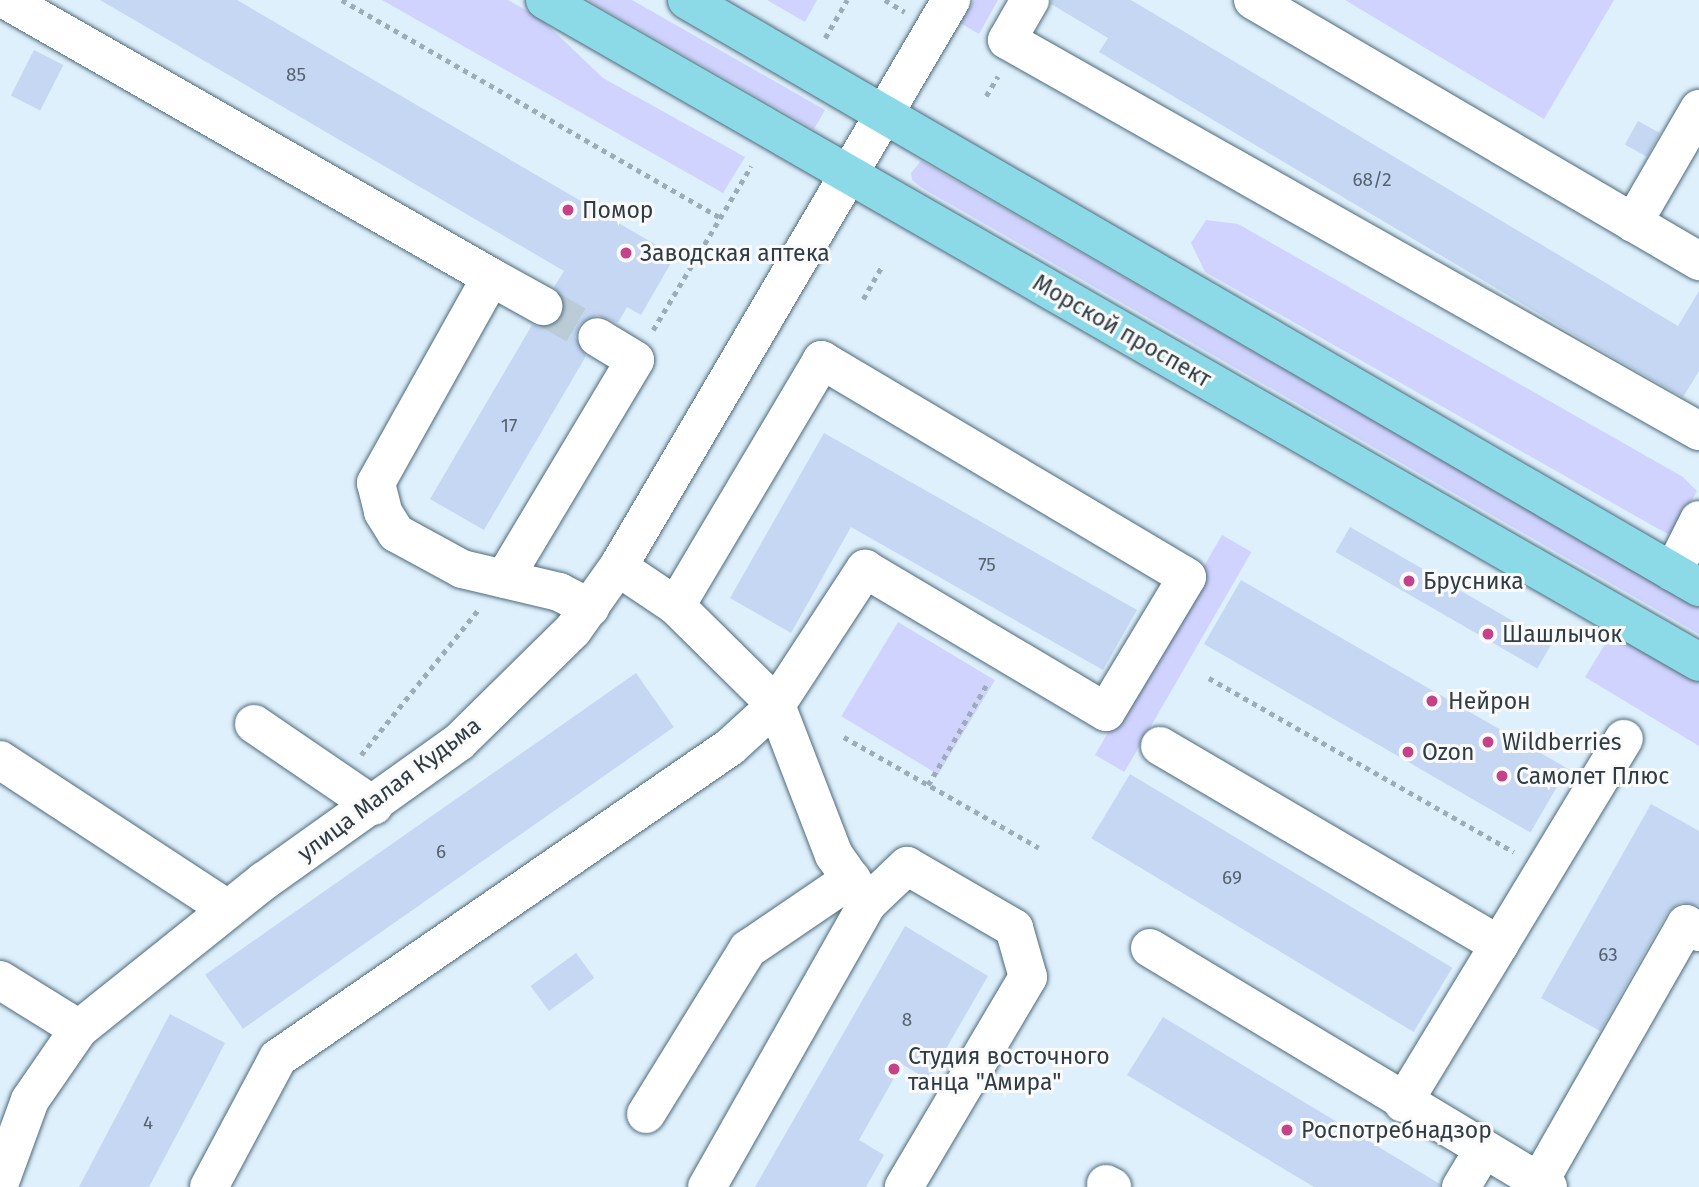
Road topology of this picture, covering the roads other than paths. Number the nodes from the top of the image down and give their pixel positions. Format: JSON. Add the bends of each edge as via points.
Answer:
{"nodes":[{"id":1,"x":6,"y":0,"type":"edge"},
{"id":2,"x":545,"y":0,"type":"edge"},
{"id":3,"x":687,"y":0,"type":"edge"},
{"id":4,"x":951,"y":0,"type":"edge"},
{"id":5,"x":1030,"y":0,"type":"edge"},
{"id":6,"x":1252,"y":0,"type":"edge"},
{"id":7,"x":1699,"y":109,"type":"edge"},
{"id":8,"x":886,"y":114,"type":"junction"},
{"id":9,"x":850,"y":175,"type":"junction"},
{"id":10,"x":1633,"y":223,"type":"junction"},
{"id":11,"x":1699,"y":261,"type":"edge"},
{"id":12,"x":491,"y":277,"type":"junction"},
{"id":13,"x":543,"y":306,"type":"tunnel mouth"},
{"id":14,"x":597,"y":337,"type":"tunnel mouth"},
{"id":15,"x":1699,"y":432,"type":"edge"},
{"id":16,"x":1699,"y":520,"type":"edge"},
{"id":17,"x":618,"y":567,"type":"junction"},
{"id":18,"x":504,"y":579,"type":"junction"},
{"id":19,"x":1686,"y":579,"type":"edge"},
{"id":20,"x":676,"y":606,"type":"junction"},
{"id":21,"x":590,"y":608,"type":"junction"},
{"id":22,"x":1699,"y":662,"type":"edge"},
{"id":23,"x":776,"y":705,"type":"junction"},
{"id":24,"x":254,"y":724,"type":"dead end"},
{"id":25,"x":1624,"y":739,"type":"dead end"},
{"id":26,"x":1160,"y":746,"type":"dead end"},
{"id":27,"x":0,"y":760,"type":"edge"},
{"id":28,"x":374,"y":806,"type":"junction"},
{"id":29,"x":859,"y":891,"type":"junction"},
{"id":30,"x":228,"y":909,"type":"junction"},
{"id":31,"x":1699,"y":932,"type":"edge"},
{"id":32,"x":1499,"y":945,"type":"junction"},
{"id":33,"x":1150,"y":948,"type":"dead end"},
{"id":34,"x":0,"y":980,"type":"edge"},
{"id":35,"x":79,"y":1029,"type":"junction"},
{"id":36,"x":1403,"y":1103,"type":"junction"},
{"id":37,"x":646,"y":1114,"type":"dead end"},
{"id":38,"x":6,"y":1135,"type":"edge"},
{"id":39,"x":1484,"y":1149,"type":"junction"},
{"id":40,"x":0,"y":1182,"type":"edge"},
{"id":41,"x":1544,"y":1184,"type":"edge"},
{"id":42,"x":209,"y":1187,"type":"edge"},
{"id":43,"x":707,"y":1187,"type":"edge"},
{"id":44,"x":904,"y":1187,"type":"edge"},
{"id":45,"x":1461,"y":1187,"type":"edge"}],
"edges":[{"from":1,"to":12,"type":"street"},
{"from":2,"to":9,"type":"main road","name":"Морской проспект"},
{"from":3,"to":8,"type":"main road"},
{"from":4,"to":8,"type":"street","name":"улица Малая Кудьма"},
{"from":5,"to":15,"type":"street","via":[[1007,40]]},
{"from":6,"to":10,"type":"street"},
{"from":7,"to":10,"type":"street"},
{"from":8,"to":9,"type":"street","name":"улица Малая Кудьма"},
{"from":8,"to":19,"type":"main road"},
{"from":9,"to":17,"type":"street","name":"улица Малая Кудьма"},
{"from":9,"to":22,"type":"main road","name":"Морской проспект"},
{"from":10,"to":11,"type":"street"},
{"from":12,"to":13,"type":"street"},
{"from":12,"to":18,"type":"street","via":[[376,483],[383,512],[396,533],[461,569]]},
{"from":14,"to":18,"type":"street","via":[[635,360]]},
{"from":16,"to":19,"type":"street"},
{"from":17,"to":20,"type":"street"},
{"from":17,"to":21,"type":"street","name":"улица Малая Кудьма"},
{"from":18,"to":21,"type":"street","via":[[559,592]]},
{"from":20,"to":23,"type":"street"},
{"from":20,"to":23,"type":"street","via":[[822,360],[1187,577],[1106,712],[865,569]]},
{"from":21,"to":28,"type":"street","name":"улица Малая Кудьма","via":[[460,742]]},
{"from":23,"to":29,"type":"street","via":[[834,855]]},
{"from":23,"to":42,"type":"street","via":[[730,747],[278,1058]]},
{"from":24,"to":28,"type":"street"},
{"from":25,"to":32,"type":"street"},
{"from":26,"to":32,"type":"street"},
{"from":27,"to":30,"type":"street"},
{"from":28,"to":30,"type":"street","name":"улица Малая Кудьма"},
{"from":29,"to":37,"type":"street","via":[[747,949]]},
{"from":29,"to":43,"type":"street"},
{"from":29,"to":44,"type":"street","via":[[907,866],[1014,928],[1028,976]]},
{"from":30,"to":35,"type":"street","name":"улица Малая Кудьма"},
{"from":31,"to":41,"type":"street","via":[[1686,924]]},
{"from":32,"to":36,"type":"street"},
{"from":33,"to":36,"type":"street"},
{"from":34,"to":35,"type":"street"},
{"from":35,"to":38,"type":"street","name":"улица Малая Кудьма"},
{"from":36,"to":39,"type":"street"},
{"from":38,"to":40,"type":"street","name":"улица Малая Кудьма"},
{"from":39,"to":41,"type":"street"},
{"from":39,"to":45,"type":"street"}]}
